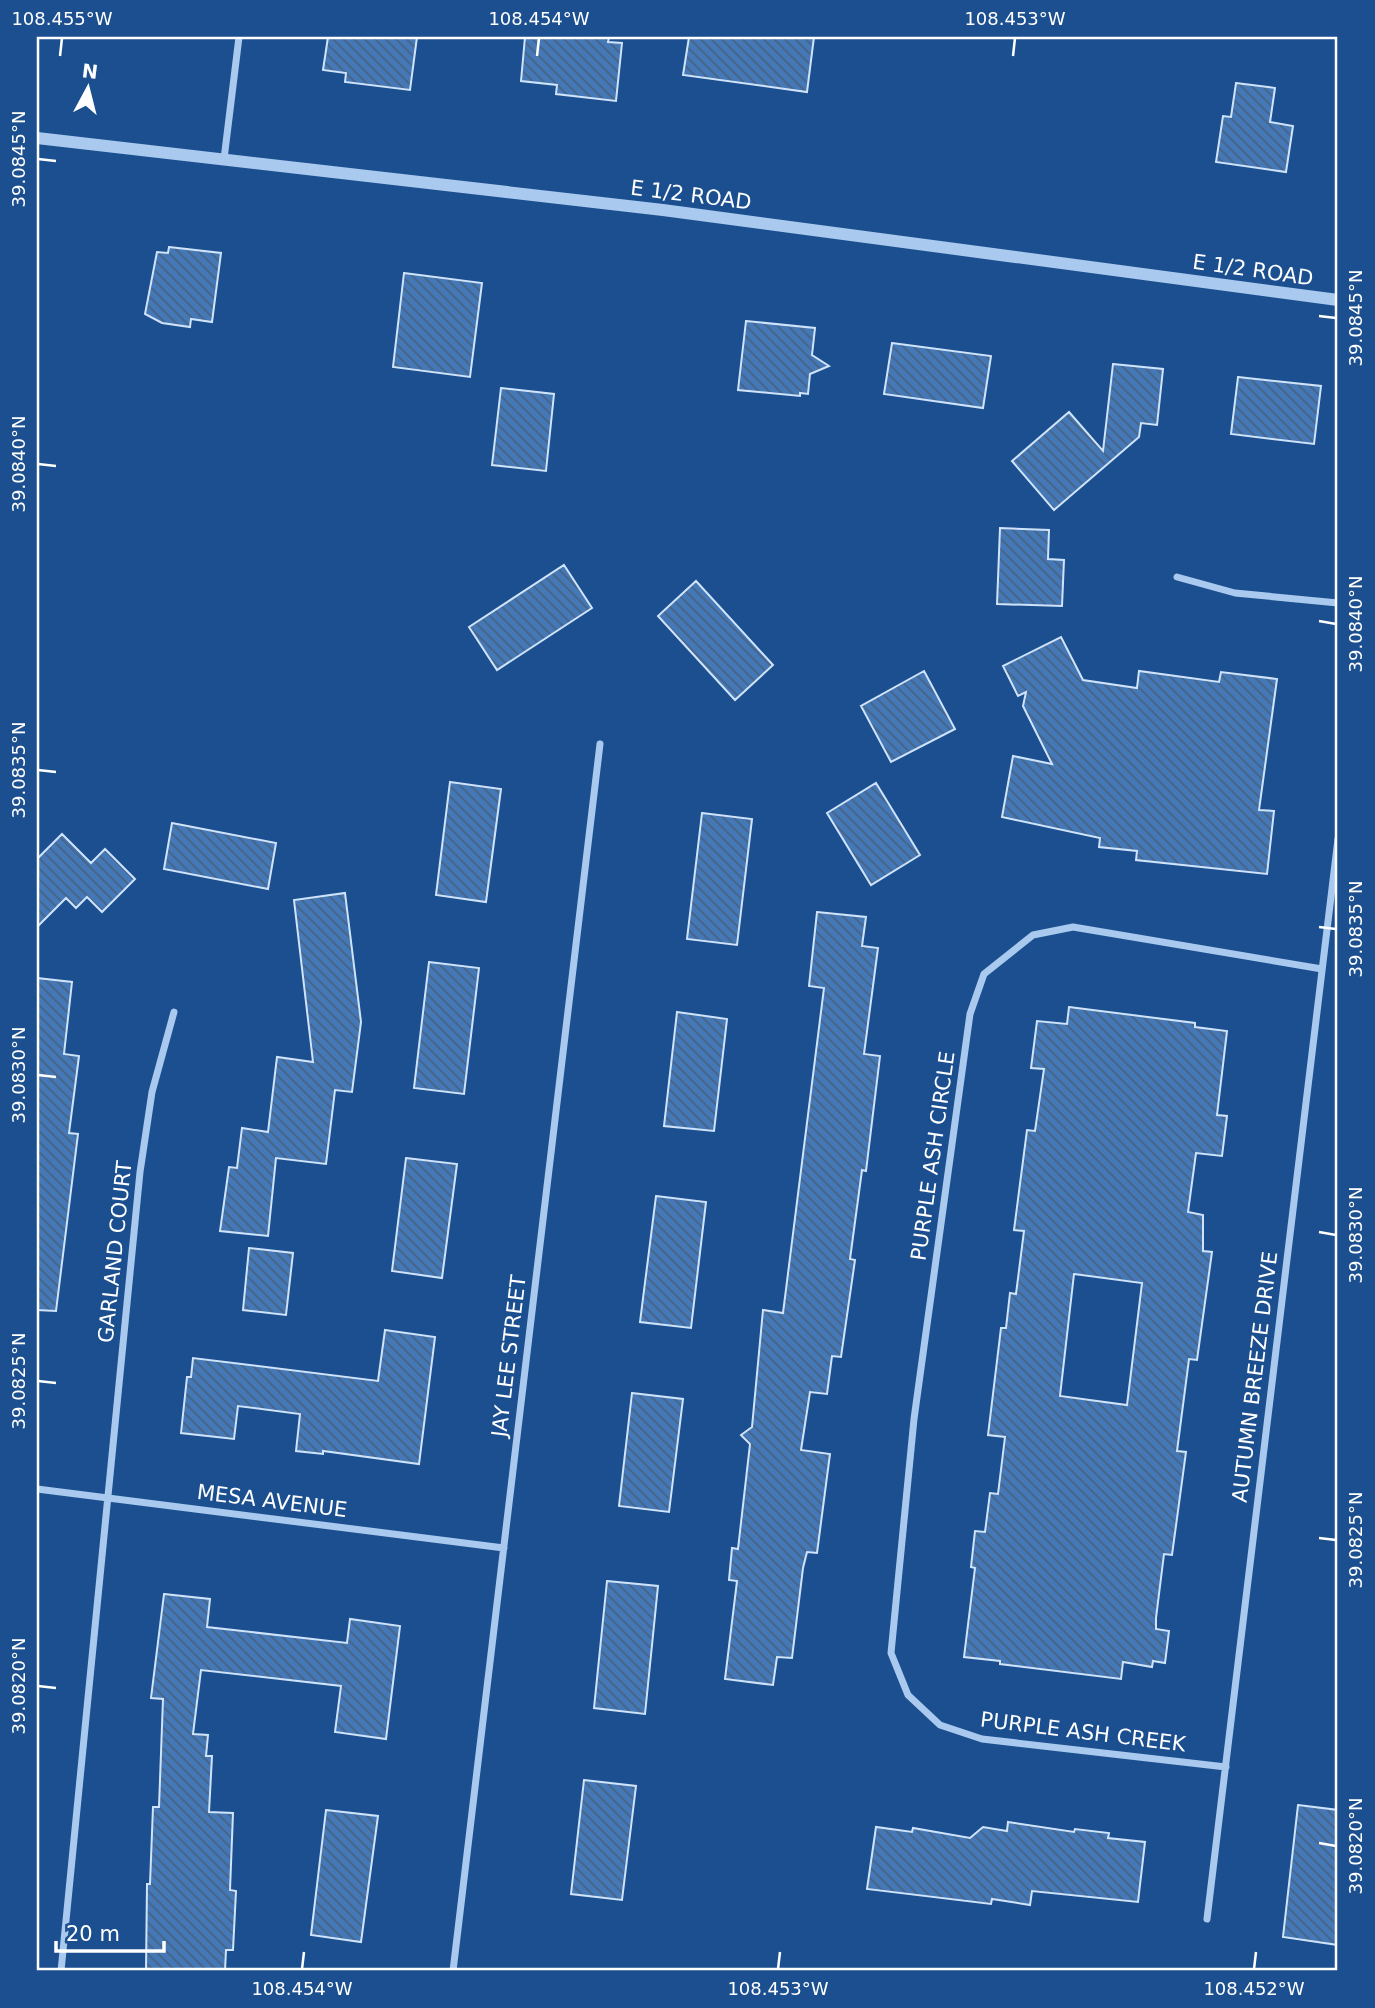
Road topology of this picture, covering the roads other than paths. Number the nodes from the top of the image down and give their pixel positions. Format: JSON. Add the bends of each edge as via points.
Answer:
{"nodes":[{"id":1,"x":239,"y":37,"type":"edge"},
{"id":2,"x":37,"y":138,"type":"edge"},
{"id":3,"x":224,"y":159,"type":"junction"},
{"id":4,"x":1338,"y":300,"type":"edge"},
{"id":5,"x":1177,"y":577,"type":"dead end"},
{"id":6,"x":1338,"y":603,"type":"edge"},
{"id":7,"x":600,"y":744,"type":"dead end"},
{"id":8,"x":1338,"y":839,"type":"edge"},
{"id":9,"x":1322,"y":970,"type":"junction"},
{"id":10,"x":174,"y":1012,"type":"dead end"},
{"id":11,"x":37,"y":1489,"type":"edge"},
{"id":12,"x":107,"y":1499,"type":"junction"},
{"id":13,"x":504,"y":1548,"type":"junction"},
{"id":14,"x":908,"y":1695,"type":"joint"},
{"id":15,"x":1226,"y":1767,"type":"junction"},
{"id":16,"x":1208,"y":1919,"type":"dead end"},
{"id":17,"x":61,"y":1971,"type":"edge"},
{"id":18,"x":453,"y":1971,"type":"edge"}],
"edges":[{"from":1,"to":3,"type":"street"},
{"from":2,"to":3,"type":"street","name":"E 1/2 ROAD"},
{"from":3,"to":4,"type":"street","name":"E 1/2 ROAD","via":[[663,210]]},
{"from":5,"to":6,"type":"street","via":[[1236,593]]},
{"from":7,"to":13,"type":"street","name":"JAY LEE STREET"},
{"from":8,"to":9,"type":"street","name":"AUTUMN BREEZE DRIVE"},
{"from":9,"to":14,"type":"street","name":"PURPLE ASH CIRCLE","via":[[1073,927],[1033,935],[984,974],[970,1014],[915,1419],[891,1653]]},
{"from":9,"to":15,"type":"street","name":"AUTUMN BREEZE DRIVE"},
{"from":10,"to":12,"type":"street","name":"GARLAND COURT","via":[[152,1092],[140,1172]]},
{"from":11,"to":12,"type":"street","name":"MESA AVENUE"},
{"from":12,"to":13,"type":"street","name":"MESA AVENUE"},
{"from":12,"to":17,"type":"street","name":"GARLAND COURT"},
{"from":13,"to":18,"type":"street","name":"JAY LEE STREET"},
{"from":14,"to":15,"type":"street","name":"PURPLE ASH CREEK","via":[[940,1726],[982,1739]]},
{"from":15,"to":16,"type":"street","name":"AUTUMN BREEZE DRIVE"}]}
